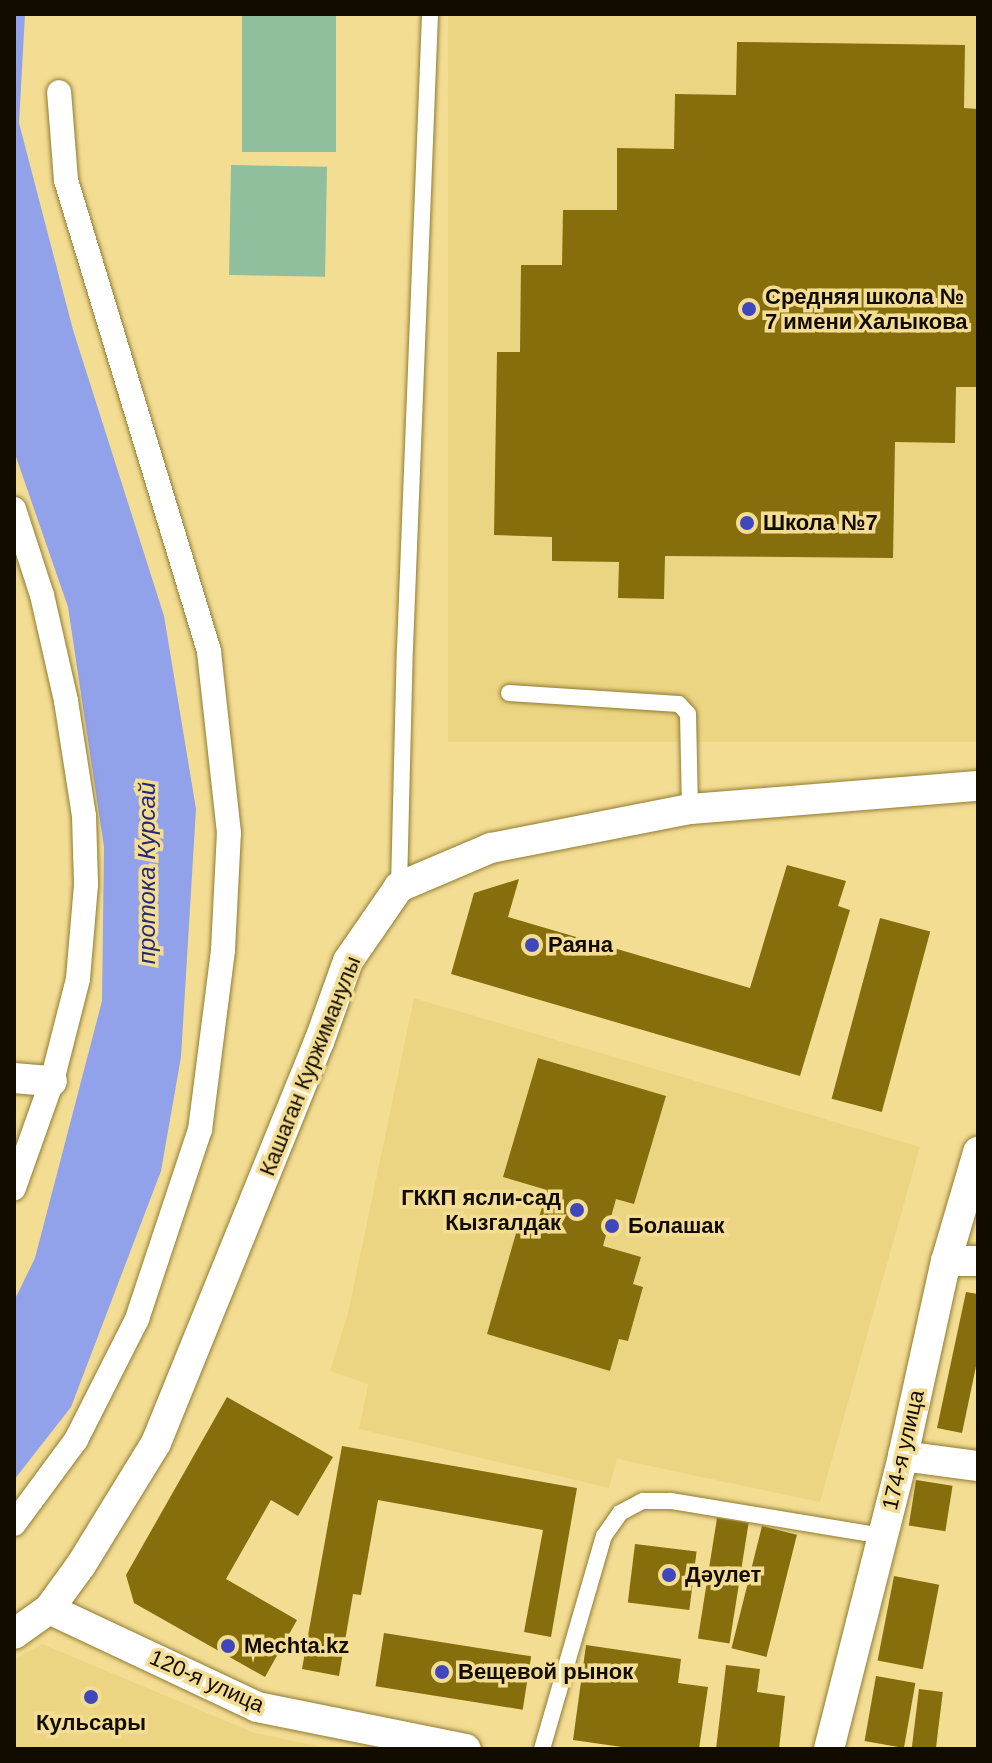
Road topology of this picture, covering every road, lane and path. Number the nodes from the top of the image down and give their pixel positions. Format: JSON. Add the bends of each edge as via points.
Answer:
{"nodes":[{"id":1,"x":430,"y":14,"type":"edge"},
{"id":2,"x":59,"y":92,"type":"dead end"},
{"id":3,"x":14,"y":509,"type":"edge"},
{"id":4,"x":509,"y":693,"type":"dead end"},
{"id":5,"x":978,"y":786,"type":"edge"},
{"id":6,"x":690,"y":809,"type":"junction"},
{"id":7,"x":399,"y":887,"type":"junction"},
{"id":8,"x":14,"y":1078,"type":"edge"},
{"id":9,"x":52,"y":1081,"type":"junction"},
{"id":10,"x":978,"y":1152,"type":"edge"},
{"id":11,"x":14,"y":1188,"type":"edge"},
{"id":12,"x":946,"y":1261,"type":"junction"},
{"id":13,"x":978,"y":1261,"type":"edge"},
{"id":14,"x":903,"y":1456,"type":"junction"},
{"id":15,"x":978,"y":1466,"type":"edge"},
{"id":16,"x":14,"y":1524,"type":"edge"},
{"id":17,"x":883,"y":1536,"type":"junction"},
{"id":18,"x":49,"y":1609,"type":"junction"},
{"id":19,"x":14,"y":1634,"type":"edge"},
{"id":20,"x":447,"y":1747,"type":"edge"},
{"id":21,"x":542,"y":1749,"type":"edge"},
{"id":22,"x":829,"y":1749,"type":"edge"}],
"edges":[{"from":1,"to":7,"type":"lane"},
{"from":2,"to":16,"type":"street","via":[[66,180],[209,651],[229,833],[223,950],[200,1130],[137,1319],[76,1440]]},
{"from":3,"to":9,"type":"street","via":[[46,611],[84,816],[86,885],[78,979]]},
{"from":4,"to":6,"type":"lane","via":[[679,704],[688,714]]},
{"from":5,"to":6,"type":"street"},
{"from":6,"to":7,"type":"street","via":[[491,848]]},
{"from":7,"to":18,"type":"street","name":"Кашаган Куржиманулы","via":[[348,961],[156,1443]]},
{"from":8,"to":9,"type":"street"},
{"from":9,"to":11,"type":"street"},
{"from":10,"to":12,"type":"street","name":"174-я улица"},
{"from":12,"to":13,"type":"street"},
{"from":12,"to":14,"type":"street","name":"174-я улица"},
{"from":14,"to":15,"type":"street"},
{"from":14,"to":17,"type":"street","name":"174-я улица"},
{"from":17,"to":21,"type":"lane","via":[[671,1501],[643,1501],[620,1513],[604,1536]]},
{"from":17,"to":22,"type":"street","name":"174-я улица"},
{"from":18,"to":19,"type":"street","name":"Кашаган Куржиманулы"},
{"from":18,"to":20,"type":"street","name":"120-я улица","via":[[257,1707]]}]}
